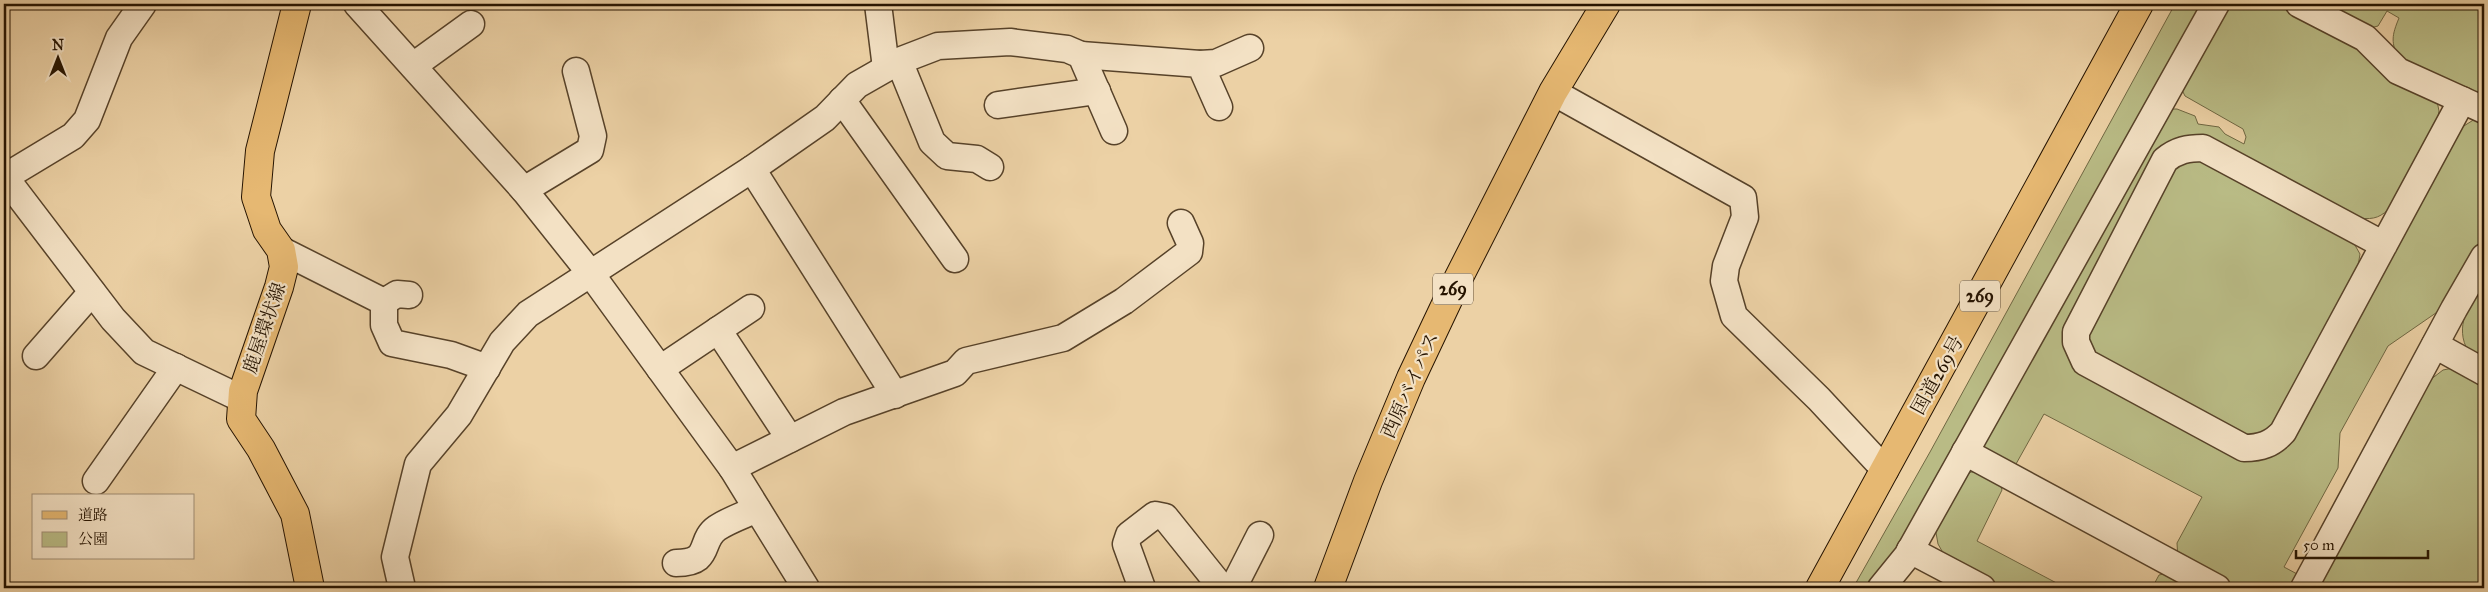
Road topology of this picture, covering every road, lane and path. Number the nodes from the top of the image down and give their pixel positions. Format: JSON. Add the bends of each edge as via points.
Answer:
{"nodes":[{"id":1,"x":143,"y":4,"type":"edge"},
{"id":2,"x":297,"y":4,"type":"edge"},
{"id":3,"x":357,"y":4,"type":"edge"},
{"id":4,"x":878,"y":4,"type":"edge"},
{"id":5,"x":1606,"y":4,"type":"edge"},
{"id":6,"x":2139,"y":4,"type":"edge"},
{"id":7,"x":2216,"y":4,"type":"edge"},
{"id":8,"x":2311,"y":7,"type":"edge"},
{"id":9,"x":471,"y":24,"type":"dead end"},
{"id":10,"x":1250,"y":48,"type":"dead end"},
{"id":11,"x":1081,"y":55,"type":"junction"},
{"id":12,"x":1200,"y":64,"type":"junction"},
{"id":13,"x":892,"y":65,"type":"junction"},
{"id":14,"x":413,"y":66,"type":"junction"},
{"id":15,"x":576,"y":71,"type":"dead end"},
{"id":16,"x":1097,"y":91,"type":"junction"},
{"id":17,"x":1553,"y":92,"type":"junction"},
{"id":18,"x":842,"y":100,"type":"junction"},
{"id":19,"x":998,"y":105,"type":"dead end"},
{"id":20,"x":2473,"y":105,"type":"edge"},
{"id":21,"x":1219,"y":108,"type":"dead end"},
{"id":22,"x":1114,"y":131,"type":"dead end"},
{"id":23,"x":990,"y":167,"type":"dead end"},
{"id":24,"x":752,"y":169,"type":"junction"},
{"id":25,"x":4,"y":177,"type":"edge"},
{"id":26,"x":524,"y":190,"type":"junction"},
{"id":27,"x":1181,"y":223,"type":"dead end"},
{"id":28,"x":2384,"y":245,"type":"junction"},
{"id":29,"x":281,"y":250,"type":"junction"},
{"id":30,"x":2484,"y":257,"type":"edge"},
{"id":31,"x":955,"y":259,"type":"dead end"},
{"id":32,"x":591,"y":274,"type":"junction"},
{"id":33,"x":92,"y":292,"type":"junction"},
{"id":34,"x":410,"y":295,"type":"dead end"},
{"id":35,"x":384,"y":302,"type":"junction"},
{"id":36,"x":751,"y":308,"type":"dead end"},
{"id":37,"x":718,"y":330,"type":"junction"},
{"id":38,"x":2434,"y":344,"type":"junction"},
{"id":39,"x":36,"y":356,"type":"dead end"},
{"id":40,"x":176,"y":367,"type":"junction"},
{"id":41,"x":487,"y":368,"type":"junction"},
{"id":42,"x":660,"y":369,"type":"junction"},
{"id":43,"x":2484,"y":372,"type":"edge"},
{"id":44,"x":894,"y":395,"type":"junction"},
{"id":45,"x":242,"y":399,"type":"junction"},
{"id":46,"x":790,"y":439,"type":"junction"},
{"id":47,"x":1965,"y":452,"type":"junction"},
{"id":48,"x":732,"y":468,"type":"junction"},
{"id":49,"x":1885,"y":470,"type":"junction"},
{"id":50,"x":96,"y":480,"type":"dead end"},
{"id":51,"x":757,"y":509,"type":"junction"},
{"id":52,"x":1260,"y":535,"type":"dead end"},
{"id":53,"x":1910,"y":550,"type":"junction"},
{"id":54,"x":676,"y":564,"type":"dead end"},
{"id":55,"x":310,"y":588,"type":"edge"},
{"id":56,"x":402,"y":588,"type":"edge"},
{"id":57,"x":806,"y":588,"type":"edge"},
{"id":58,"x":1142,"y":588,"type":"edge"},
{"id":59,"x":1222,"y":588,"type":"edge"},
{"id":60,"x":1233,"y":588,"type":"edge"},
{"id":61,"x":1328,"y":588,"type":"edge"},
{"id":62,"x":1820,"y":588,"type":"edge"},
{"id":63,"x":1881,"y":588,"type":"edge"},
{"id":64,"x":1982,"y":588,"type":"edge"},
{"id":65,"x":2216,"y":588,"type":"edge"},
{"id":66,"x":2304,"y":588,"type":"edge"}],
"edges":[{"from":1,"to":25,"type":"street","via":[[119,38],[87,120],[73,136]]},
{"from":2,"to":29,"type":"main road","via":[[260,151],[256,197],[267,230]]},
{"from":3,"to":14,"type":"street"},
{"from":4,"to":13,"type":"street"},
{"from":5,"to":17,"type":"main road","name":"西原バイパス","number":"269"},
{"from":6,"to":49,"type":"main road","name":"国道269号","number":"269"},
{"from":7,"to":47,"type":"street"},
{"from":8,"to":20,"type":"street","via":[[2365,38],[2398,71]]},
{"from":9,"to":14,"type":"street"},
{"from":10,"to":12,"type":"street","via":[[1216,63]]},
{"from":11,"to":12,"type":"street"},
{"from":11,"to":13,"type":"street","via":[[1010,42],[938,46]]},
{"from":11,"to":16,"type":"street"},
{"from":12,"to":21,"type":"street"},
{"from":13,"to":18,"type":"street","via":[[856,85]]},
{"from":13,"to":23,"type":"street","via":[[932,142],[946,156],[977,159]]},
{"from":14,"to":26,"type":"street"},
{"from":15,"to":26,"type":"street","via":[[593,136],[590,150]]},
{"from":16,"to":19,"type":"street"},
{"from":16,"to":22,"type":"street"},
{"from":17,"to":49,"type":"street","via":[[1743,198],[1745,217],[1726,266],[1724,281],[1734,316],[1819,399]]},
{"from":17,"to":61,"type":"main road","name":"西原バイパス","number":"269","via":[[1455,285],[1412,378]]},
{"from":18,"to":24,"type":"street","via":[[825,118]]},
{"from":18,"to":31,"type":"street"},
{"from":20,"to":28,"type":"street"},
{"from":24,"to":32,"type":"street"},
{"from":24,"to":44,"type":"street"},
{"from":25,"to":33,"type":"street"},
{"from":26,"to":32,"type":"street"},
{"from":27,"to":44,"type":"street","via":[[1190,243],[1189,252],[1124,301],[1063,338],[966,361],[955,373]]},
{"from":28,"to":28,"type":"street","via":[[2283,432],[2266,445],[2244,448],[2085,362],[2079,352],[2076,332],[2165,160],[2174,152],[2204,148]]},
{"from":29,"to":35,"type":"street"},
{"from":29,"to":45,"type":"main road","name":"鹿屋環状線","via":[[284,267],[279,287]]},
{"from":30,"to":38,"type":"street"},
{"from":32,"to":41,"type":"street","via":[[528,314],[502,342]]},
{"from":32,"to":42,"type":"street"},
{"from":33,"to":39,"type":"street"},
{"from":33,"to":40,"type":"street","via":[[144,352]]},
{"from":34,"to":35,"type":"street","via":[[397,294]]},
{"from":35,"to":41,"type":"street","via":[[384,326],[392,343],[451,355]]},
{"from":36,"to":37,"type":"street"},
{"from":37,"to":42,"type":"street"},
{"from":37,"to":46,"type":"street"},
{"from":38,"to":43,"type":"street"},
{"from":38,"to":66,"type":"street"},
{"from":40,"to":45,"type":"street"},
{"from":40,"to":50,"type":"street"},
{"from":41,"to":56,"type":"street","via":[[459,415],[418,464],[395,557]]},
{"from":42,"to":48,"type":"street"},
{"from":44,"to":46,"type":"street","via":[[844,412]]},
{"from":45,"to":55,"type":"main road","name":"鹿屋環状線","via":[[241,419],[295,514]]},
{"from":46,"to":48,"type":"street"},
{"from":47,"to":53,"type":"street"},
{"from":47,"to":65,"type":"street"},
{"from":48,"to":51,"type":"street"},
{"from":49,"to":62,"type":"main road","name":"国道269号","number":"269"},
{"from":51,"to":54,"type":"street","via":[[716,529],[700,556],[689,563]]},
{"from":51,"to":57,"type":"street"},
{"from":52,"to":60,"type":"street"},
{"from":53,"to":63,"type":"street"},
{"from":53,"to":64,"type":"street"},
{"from":58,"to":59,"type":"street","via":[[1126,544],[1129,535],[1155,515],[1165,517]]}]}
